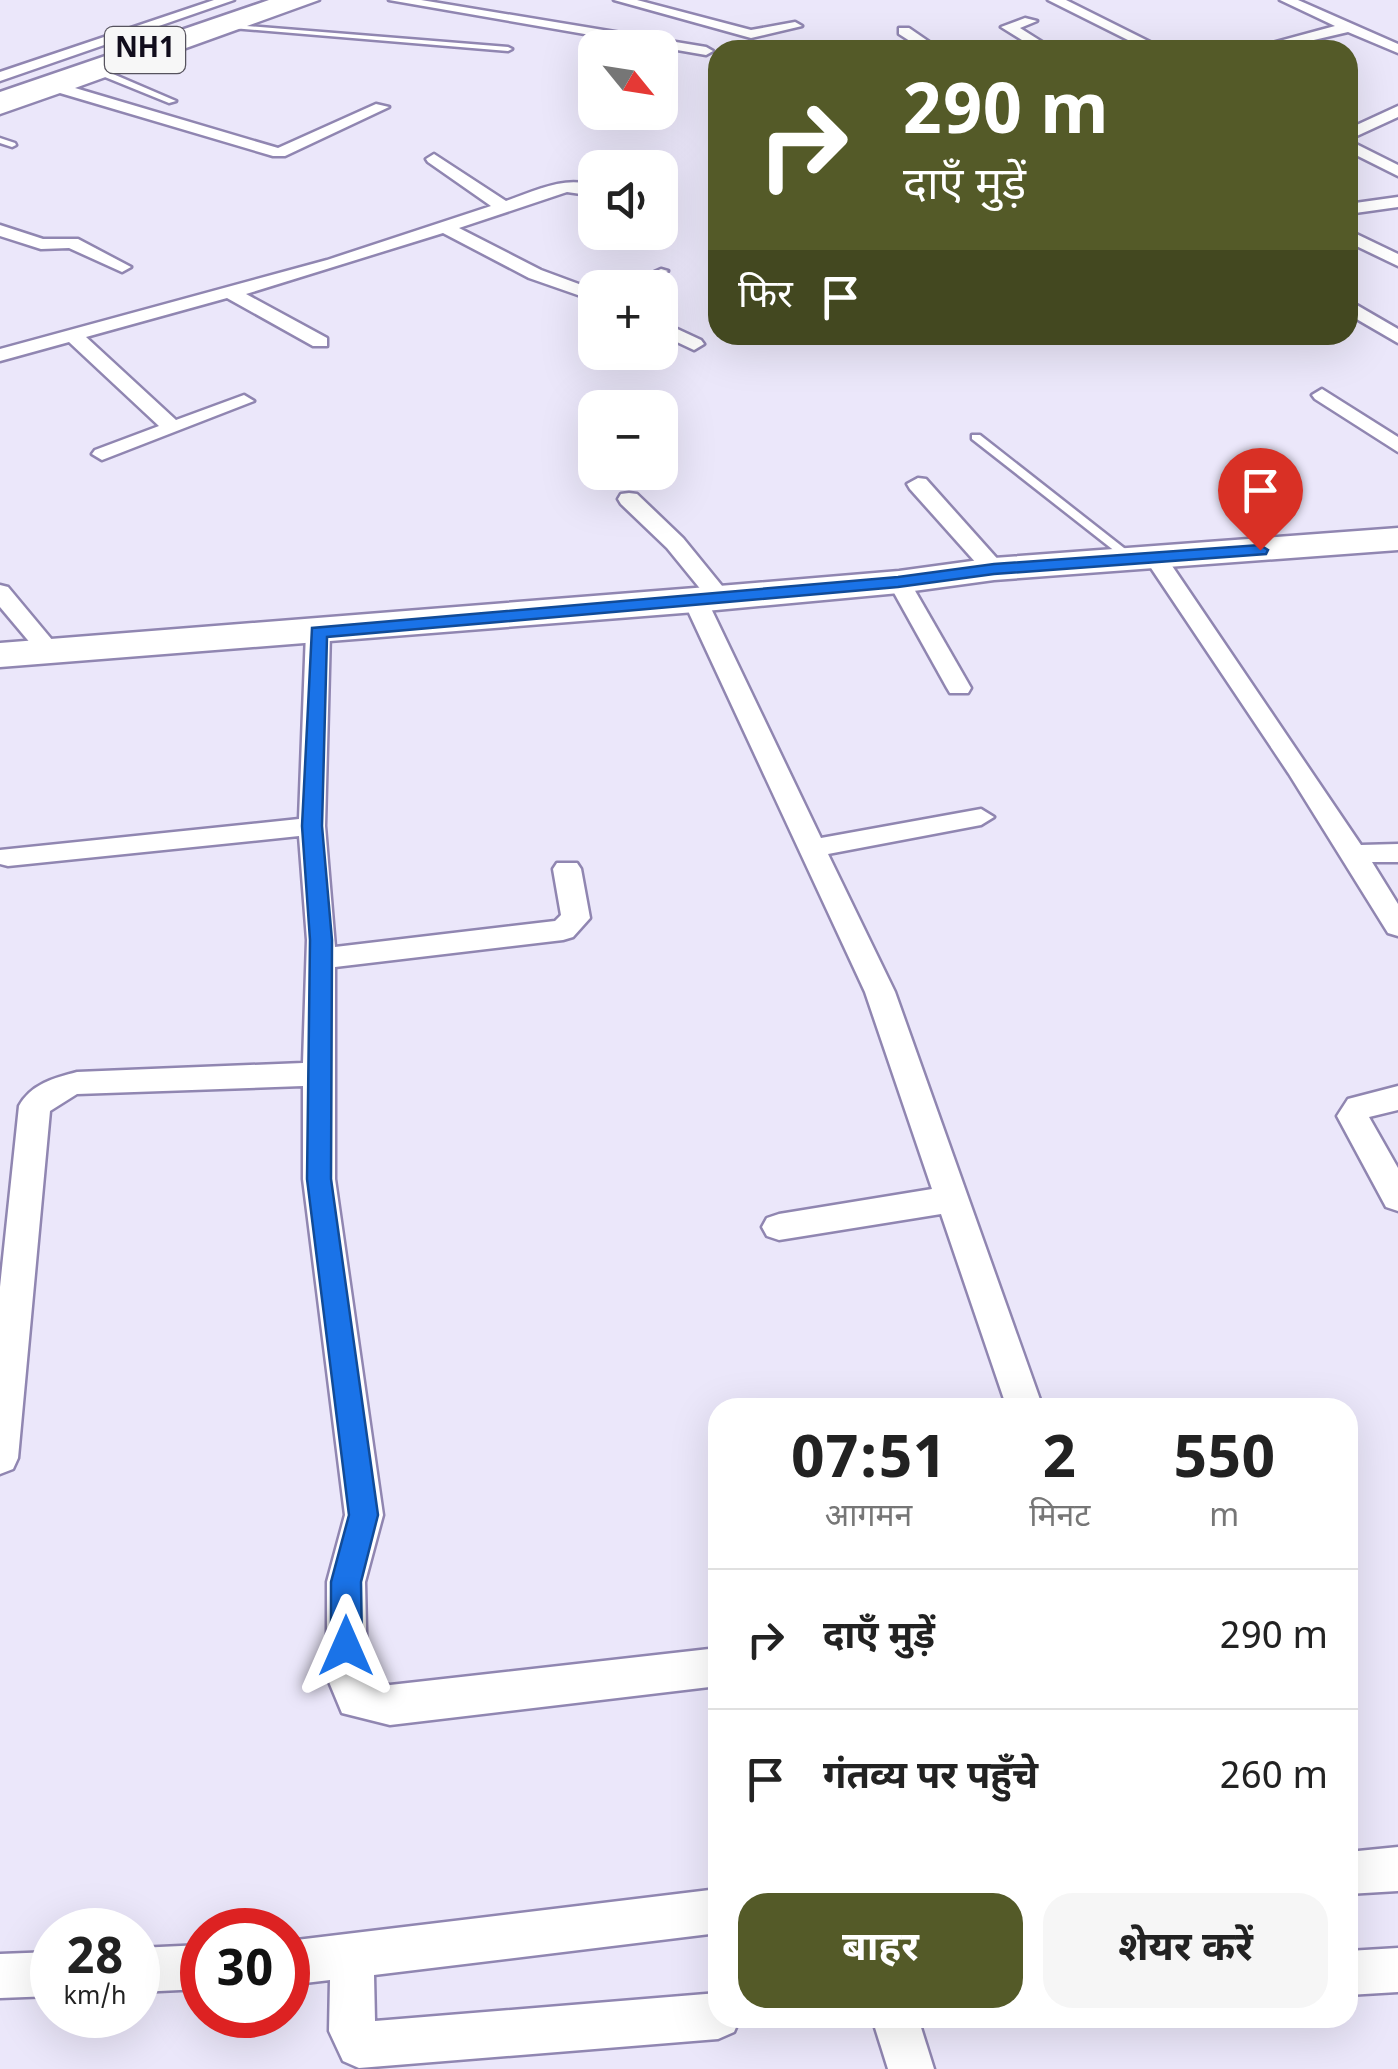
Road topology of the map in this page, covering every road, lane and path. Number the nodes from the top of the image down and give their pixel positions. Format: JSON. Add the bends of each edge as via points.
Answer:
{"nodes":[{"id":1,"x":227,"y":0,"type":"edge"},
{"id":2,"x":253,"y":0,"type":"edge"},
{"id":3,"x":290,"y":0,"type":"edge"},
{"id":4,"x":312,"y":0,"type":"edge"},
{"id":5,"x":396,"y":0,"type":"edge"},
{"id":6,"x":621,"y":0,"type":"edge"},
{"id":7,"x":1055,"y":0,"type":"edge"},
{"id":8,"x":1287,"y":0,"type":"edge"},
{"id":9,"x":1030,"y":21,"type":"dead end"},
{"id":10,"x":794,"y":26,"type":"dead end"},
{"id":11,"x":234,"y":28,"type":"junction"},
{"id":12,"x":1347,"y":28,"type":"junction"},
{"id":13,"x":904,"y":32,"type":"dead end"},
{"id":14,"x":917,"y":40,"type":"edge"},
{"id":15,"x":1031,"y":40,"type":"edge"},
{"id":16,"x":1138,"y":40,"type":"edge"},
{"id":17,"x":1296,"y":40,"type":"edge"},
{"id":18,"x":508,"y":49,"type":"dead end"},
{"id":19,"x":1398,"y":49,"type":"edge"},
{"id":20,"x":706,"y":51,"type":"dead end"},
{"id":21,"x":103,"y":73,"type":"junction"},
{"id":22,"x":5,"y":78,"type":"edge"},
{"id":23,"x":60,"y":88,"type":"junction"},
{"id":24,"x":0,"y":100,"type":"edge"},
{"id":25,"x":172,"y":100,"type":"dead end"},
{"id":26,"x":381,"y":107,"type":"dead end"},
{"id":27,"x":0,"y":109,"type":"edge"},
{"id":28,"x":1398,"y":111,"type":"edge"},
{"id":29,"x":1358,"y":130,"type":"edge"},
{"id":30,"x":0,"y":140,"type":"edge"},
{"id":31,"x":12,"y":145,"type":"dead end"},
{"id":32,"x":1358,"y":150,"type":"edge"},
{"id":33,"x":434,"y":159,"type":"dead end"},
{"id":34,"x":1398,"y":171,"type":"edge"},
{"id":35,"x":578,"y":188,"type":"edge"},
{"id":36,"x":1398,"y":202,"type":"edge"},
{"id":37,"x":504,"y":206,"type":"junction"},
{"id":38,"x":1358,"y":207,"type":"edge"},
{"id":39,"x":443,"y":226,"type":"junction"},
{"id":40,"x":0,"y":230,"type":"edge"},
{"id":41,"x":1358,"y":240,"type":"edge"},
{"id":42,"x":1398,"y":260,"type":"edge"},
{"id":43,"x":122,"y":266,"type":"dead end"},
{"id":44,"x":578,"y":290,"type":"edge"},
{"id":45,"x":231,"y":293,"type":"junction"},
{"id":46,"x":1358,"y":312,"type":"edge"},
{"id":47,"x":74,"y":336,"type":"junction"},
{"id":48,"x":678,"y":336,"type":"edge"},
{"id":49,"x":1398,"y":337,"type":"edge"},
{"id":50,"x":320,"y":342,"type":"dead end"},
{"id":51,"x":694,"y":344,"type":"dead end"},
{"id":52,"x":0,"y":355,"type":"edge"},
{"id":53,"x":1322,"y":395,"type":"dead end"},
{"id":54,"x":244,"y":401,"type":"dead end"},
{"id":55,"x":173,"y":428,"type":"junction"},
{"id":56,"x":976,"y":437,"type":"dead end"},
{"id":57,"x":1398,"y":446,"type":"edge"},
{"id":58,"x":102,"y":454,"type":"dead end"},
{"id":59,"x":918,"y":484,"type":"dead end"},
{"id":60,"x":629,"y":499,"type":"dead end"},
{"id":61,"x":1398,"y":539,"type":"edge"},
{"id":62,"x":1145,"y":560,"type":"junction"},
{"id":63,"x":994,"y":569,"type":"junction"},
{"id":64,"x":898,"y":582,"type":"junction"},
{"id":65,"x":0,"y":592,"type":"edge"},
{"id":66,"x":707,"y":598,"type":"junction"},
{"id":67,"x":318,"y":632,"type":"junction"},
{"id":68,"x":50,"y":652,"type":"junction"},
{"id":69,"x":0,"y":656,"type":"edge"},
{"id":70,"x":959,"y":688,"type":"dead end"},
{"id":71,"x":982,"y":817,"type":"dead end"},
{"id":72,"x":312,"y":826,"type":"junction"},
{"id":73,"x":813,"y":848,"type":"junction"},
{"id":74,"x":1398,"y":853,"type":"edge"},
{"id":75,"x":1350,"y":854,"type":"junction"},
{"id":76,"x":8,"y":857,"type":"dead end"},
{"id":77,"x":567,"y":869,"type":"dead end"},
{"id":78,"x":1398,"y":926,"type":"edge"},
{"id":79,"x":321,"y":959,"type":"junction"},
{"id":80,"x":318,"y":1074,"type":"junction"},
{"id":81,"x":1398,"y":1098,"type":"edge"},
{"id":82,"x":1398,"y":1198,"type":"edge"},
{"id":83,"x":952,"y":1199,"type":"junction"},
{"id":84,"x":779,"y":1227,"type":"dead end"},
{"id":85,"x":1022,"y":1398,"type":"edge"},
{"id":86,"x":0,"y":1458,"type":"edge"},
{"id":87,"x":708,"y":1668,"type":"edge"},
{"id":88,"x":1398,"y":1868,"type":"edge"},
{"id":89,"x":1358,"y":1872,"type":"edge"},
{"id":90,"x":708,"y":1913,"type":"edge"},
{"id":91,"x":1398,"y":1970,"type":"edge"},
{"id":92,"x":1358,"y":1972,"type":"edge"},
{"id":93,"x":310,"y":1973,"type":"edge"},
{"id":94,"x":30,"y":1975,"type":"edge"},
{"id":95,"x":0,"y":1976,"type":"edge"},
{"id":96,"x":352,"y":1992,"type":"junction"},
{"id":97,"x":708,"y":2017,"type":"edge"},
{"id":98,"x":898,"y":2028,"type":"edge"},
{"id":99,"x":912,"y":2069,"type":"edge"}],
"edges":[{"from":1,"to":22,"type":"street"},
{"from":2,"to":22,"type":"highway","number":"NH1"},
{"from":3,"to":24,"type":"highway","number":"NH1"},
{"from":4,"to":11,"type":"street"},
{"from":5,"to":20,"type":"street"},
{"from":6,"to":10,"type":"street","via":[[748,34]]},
{"from":7,"to":16,"type":"street"},
{"from":8,"to":12,"type":"street"},
{"from":9,"to":15,"type":"street","via":[[1008,27]]},
{"from":11,"to":18,"type":"lane"},
{"from":11,"to":21,"type":"street"},
{"from":12,"to":17,"type":"street"},
{"from":12,"to":19,"type":"street"},
{"from":13,"to":14,"type":"street"},
{"from":21,"to":23,"type":"street"},
{"from":21,"to":25,"type":"lane"},
{"from":23,"to":26,"type":"street","via":[[279,153]]},
{"from":23,"to":27,"type":"street"},
{"from":28,"to":29,"type":"street"},
{"from":30,"to":31,"type":"lane"},
{"from":32,"to":34,"type":"street"},
{"from":33,"to":37,"type":"street"},
{"from":35,"to":37,"type":"street"},
{"from":36,"to":38,"type":"street"},
{"from":37,"to":39,"type":"street"},
{"from":39,"to":44,"type":"street"},
{"from":39,"to":45,"type":"street"},
{"from":40,"to":43,"type":"street","via":[[37,244],[72,244]]},
{"from":41,"to":42,"type":"street"},
{"from":45,"to":47,"type":"street"},
{"from":45,"to":50,"type":"street"},
{"from":46,"to":49,"type":"street"},
{"from":47,"to":52,"type":"street"},
{"from":47,"to":55,"type":"street"},
{"from":48,"to":51,"type":"street"},
{"from":53,"to":57,"type":"street"},
{"from":54,"to":55,"type":"street"},
{"from":55,"to":58,"type":"street"},
{"from":56,"to":62,"type":"lane"},
{"from":59,"to":63,"type":"street"},
{"from":60,"to":66,"type":"street","via":[[675,543]]},
{"from":61,"to":62,"type":"highway"},
{"from":62,"to":63,"type":"highway"},
{"from":62,"to":75,"type":"street","via":[[1302,772]]},
{"from":63,"to":64,"type":"highway"},
{"from":64,"to":66,"type":"highway"},
{"from":64,"to":70,"type":"street"},
{"from":65,"to":68,"type":"street"},
{"from":66,"to":67,"type":"highway"},
{"from":66,"to":73,"type":"street"},
{"from":67,"to":68,"type":"highway"},
{"from":67,"to":72,"type":"street"},
{"from":68,"to":69,"type":"highway"},
{"from":71,"to":73,"type":"street"},
{"from":72,"to":76,"type":"street"},
{"from":72,"to":79,"type":"street"},
{"from":73,"to":83,"type":"street","via":[[880,992]]},
{"from":74,"to":75,"type":"street"},
{"from":75,"to":78,"type":"street"},
{"from":77,"to":79,"type":"street","via":[[576,918],[563,930]]},
{"from":79,"to":80,"type":"street"},
{"from":80,"to":86,"type":"street","via":[[77,1083],[35,1106]]},
{"from":80,"to":87,"type":"street","via":[[319,1179],[364,1515],[346,1582],[347,1677],[356,1699],[390,1705]]},
{"from":81,"to":82,"type":"street","via":[[1360,1107],[1353,1116]]},
{"from":83,"to":84,"type":"street"},
{"from":83,"to":85,"type":"street"},
{"from":88,"to":89,"type":"street"},
{"from":90,"to":96,"type":"street"},
{"from":91,"to":92,"type":"street"},
{"from":93,"to":96,"type":"street"},
{"from":94,"to":95,"type":"street"},
{"from":96,"to":97,"type":"street","via":[[359,2045]]},
{"from":98,"to":99,"type":"street"}]}
